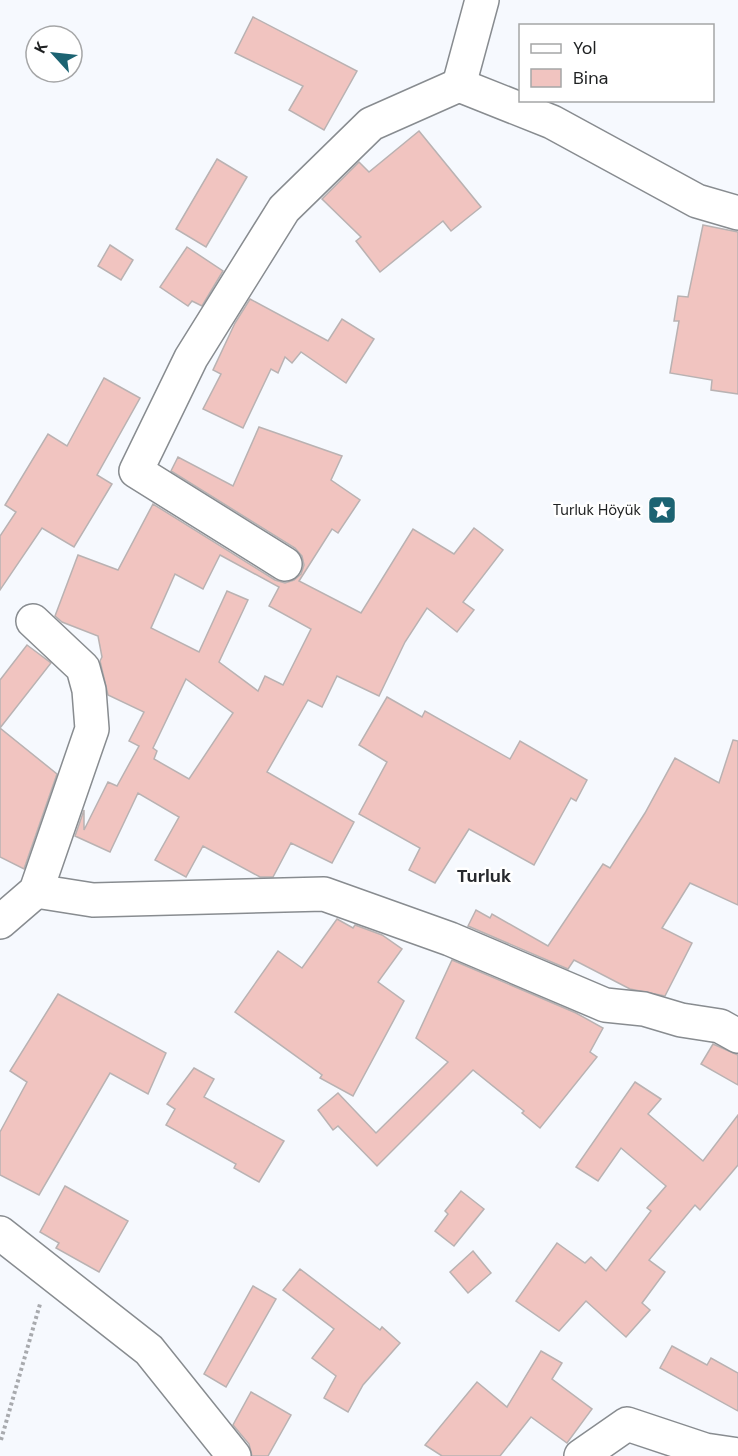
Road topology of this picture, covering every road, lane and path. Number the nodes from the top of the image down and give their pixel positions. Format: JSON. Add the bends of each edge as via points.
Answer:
{"nodes":[{"id":1,"x":482,"y":0,"type":"edge"},
{"id":2,"x":459,"y":85,"type":"junction"},
{"id":3,"x":738,"y":213,"type":"edge"},
{"id":4,"x":285,"y":564,"type":"dead end"},
{"id":5,"x":33,"y":621,"type":"dead end"},
{"id":6,"x":36,"y":891,"type":"junction"},
{"id":7,"x":0,"y":922,"type":"edge"},
{"id":8,"x":738,"y":1036,"type":"edge"},
{"id":9,"x":0,"y":1233,"type":"edge"},
{"id":10,"x":49,"y":1272,"type":"junction"},
{"id":11,"x":1,"y":1440,"type":"edge"},
{"id":12,"x":738,"y":1455,"type":"edge"},
{"id":13,"x":234,"y":1456,"type":"edge"},
{"id":14,"x":581,"y":1456,"type":"edge"}],
"edges":[{"from":1,"to":2,"type":"street"},
{"from":2,"to":3,"type":"street","via":[[552,122],[697,201]]},
{"from":2,"to":4,"type":"street","via":[[371,124],[284,209],[191,358],[136,471]]},
{"from":5,"to":6,"type":"street","via":[[83,668],[92,729]]},
{"from":6,"to":7,"type":"street"},
{"from":6,"to":8,"type":"street","via":[[93,900],[324,894],[450,939],[605,1005],[644,1009],[720,1026]]},
{"from":9,"to":10,"type":"street"},
{"from":10,"to":11,"type":"path"},
{"from":10,"to":13,"type":"street","via":[[149,1350]]},
{"from":12,"to":14,"type":"street","via":[[705,1450],[627,1424]]}]}
